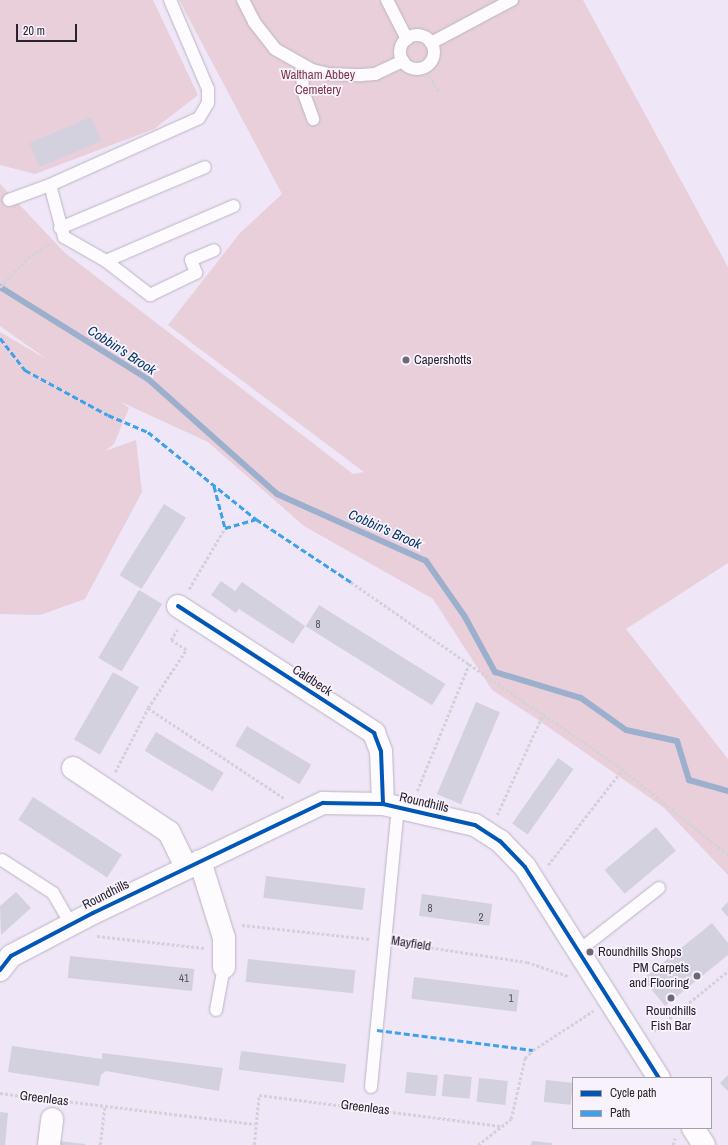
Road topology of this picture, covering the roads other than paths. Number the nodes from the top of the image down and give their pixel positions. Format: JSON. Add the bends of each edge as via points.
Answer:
{"nodes":[{"id":1,"x":170,"y":0,"type":"edge"},
{"id":2,"x":242,"y":0,"type":"edge"},
{"id":3,"x":387,"y":0,"type":"edge"},
{"id":4,"x":512,"y":0,"type":"edge"},
{"id":5,"x":407,"y":39,"type":"junction"},
{"id":6,"x":431,"y":43,"type":"junction"},
{"id":7,"x":403,"y":61,"type":"junction"},
{"id":8,"x":302,"y":65,"type":"junction"},
{"id":9,"x":313,"y":119,"type":"dead end"},
{"id":10,"x":205,"y":167,"type":"dead end"},
{"id":11,"x":50,"y":186,"type":"junction"},
{"id":12,"x":8,"y":200,"type":"dead end"},
{"id":13,"x":234,"y":206,"type":"dead end"},
{"id":14,"x":62,"y":233,"type":"junction"},
{"id":15,"x":214,"y":250,"type":"dead end"},
{"id":16,"x":106,"y":261,"type":"junction"},
{"id":17,"x":183,"y":610,"type":"road end"},
{"id":18,"x":73,"y":768,"type":"dead end"},
{"id":19,"x":397,"y":807,"type":"junction"},
{"id":20,"x":2,"y":860,"type":"dead end"},
{"id":21,"x":193,"y":864,"type":"junction"},
{"id":22,"x":659,"y":888,"type":"dead end"},
{"id":23,"x":72,"y":926,"type":"junction"},
{"id":24,"x":577,"y":952,"type":"junction"},
{"id":25,"x":224,"y":959,"type":"joint"},
{"id":26,"x":0,"y":970,"type":"edge"},
{"id":27,"x":216,"y":1010,"type":"dead end"},
{"id":28,"x":659,"y":1077,"type":"edge"},
{"id":29,"x":371,"y":1087,"type":"dead end"},
{"id":30,"x":54,"y":1106,"type":"road end"},
{"id":31,"x":694,"y":1129,"type":"edge"},
{"id":32,"x":49,"y":1145,"type":"edge"},
{"id":33,"x":704,"y":1145,"type":"edge"}],
"edges":[{"from":1,"to":11,"type":"lane","via":[[208,89],[208,103],[199,118]]},
{"from":2,"to":8,"type":"lane","via":[[254,22],[276,49]]},
{"from":3,"to":5,"type":"lane"},
{"from":4,"to":6,"type":"lane"},
{"from":5,"to":6,"type":"lane","via":[[417,36]]},
{"from":5,"to":7,"type":"lane","via":[[401,48]]},
{"from":6,"to":7,"type":"lane","via":[[432,58],[425,66],[415,69]]},
{"from":7,"to":8,"type":"lane","via":[[375,74],[361,76],[328,74]]},
{"from":8,"to":9,"type":"lane","via":[[303,90]]},
{"from":10,"to":14,"type":"lane"},
{"from":11,"to":12,"type":"lane"},
{"from":11,"to":14,"type":"lane"},
{"from":13,"to":16,"type":"lane"},
{"from":14,"to":16,"type":"lane"},
{"from":15,"to":16,"type":"lane","via":[[191,260],[196,274],[150,295]]},
{"from":17,"to":19,"type":"street","name":"Caldbeck","via":[[374,733],[382,751]]},
{"from":18,"to":21,"type":"street","via":[[169,832]]},
{"from":19,"to":21,"type":"street","name":"Roundhills","via":[[323,803]]},
{"from":19,"to":24,"type":"street","name":"Roundhills","via":[[475,825],[500,841],[525,867]]},
{"from":19,"to":29,"type":"lane"},
{"from":20,"to":23,"type":"lane","via":[[53,893]]},
{"from":21,"to":23,"type":"street","name":"Roundhills","via":[[93,912]]},
{"from":21,"to":25,"type":"street","via":[[220,923],[224,938]]},
{"from":22,"to":24,"type":"lane"},
{"from":23,"to":26,"type":"street","name":"Roundhills","via":[[11,956]]},
{"from":24,"to":28,"type":"street","name":"Roundhills"},
{"from":25,"to":27,"type":"lane"},
{"from":30,"to":32,"type":"street"},
{"from":31,"to":33,"type":"street"}]}
